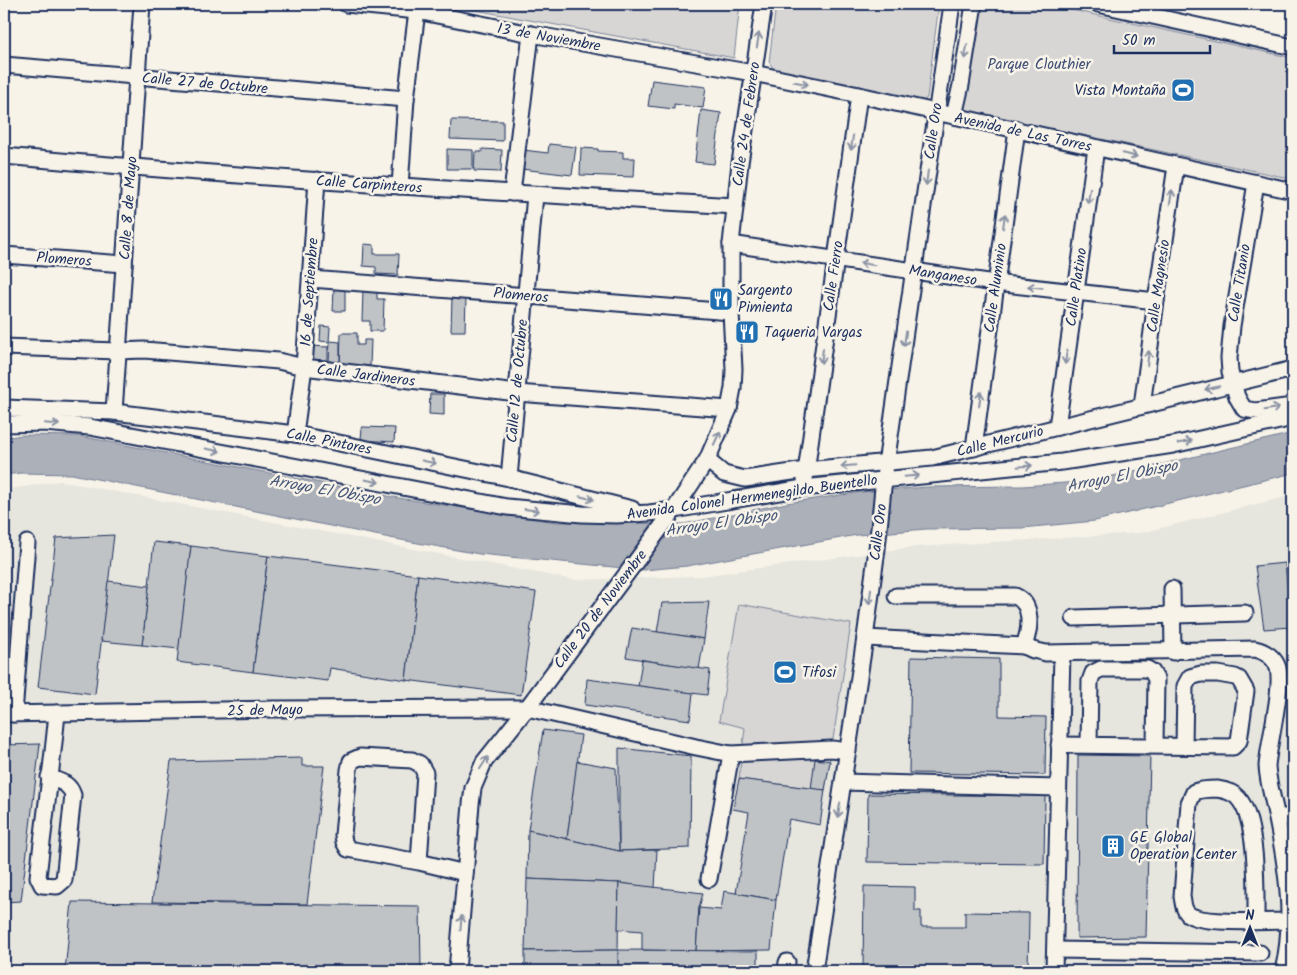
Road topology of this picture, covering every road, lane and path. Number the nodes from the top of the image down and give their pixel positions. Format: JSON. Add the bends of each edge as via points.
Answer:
{"nodes":[{"id":1,"x":142,"y":4,"type":"edge"},
{"id":2,"x":346,"y":4,"type":"edge"},
{"id":3,"x":764,"y":4,"type":"edge"},
{"id":4,"x":952,"y":4,"type":"edge"},
{"id":5,"x":974,"y":4,"type":"edge"},
{"id":6,"x":1100,"y":4,"type":"edge"},
{"id":7,"x":417,"y":11,"type":"junction"},
{"id":8,"x":531,"y":34,"type":"junction"},
{"id":9,"x":1293,"y":47,"type":"edge"},
{"id":10,"x":4,"y":65,"type":"edge"},
{"id":11,"x":753,"y":73,"type":"junction"},
{"id":12,"x":137,"y":77,"type":"junction"},
{"id":13,"x":859,"y":95,"type":"junction"},
{"id":14,"x":406,"y":99,"type":"junction"},
{"id":15,"x":935,"y":113,"type":"junction"},
{"id":16,"x":954,"y":116,"type":"junction"},
{"id":17,"x":1017,"y":129,"type":"junction"},
{"id":18,"x":1096,"y":148,"type":"junction"},
{"id":19,"x":4,"y":156,"type":"edge"},
{"id":20,"x":1176,"y":166,"type":"junction"},
{"id":21,"x":131,"y":168,"type":"junction"},
{"id":22,"x":317,"y":180,"type":"junction"},
{"id":23,"x":1256,"y":183,"type":"junction"},
{"id":24,"x":400,"y":186,"type":"junction"},
{"id":25,"x":1293,"y":191,"type":"edge"},
{"id":26,"x":512,"y":193,"type":"junction"},
{"id":27,"x":535,"y":195,"type":"junction"},
{"id":28,"x":736,"y":206,"type":"junction"},
{"id":29,"x":731,"y":244,"type":"junction"},
{"id":30,"x":4,"y":255,"type":"edge"},
{"id":31,"x":836,"y":259,"type":"junction"},
{"id":32,"x":124,"y":264,"type":"junction"},
{"id":33,"x":915,"y":271,"type":"junction"},
{"id":34,"x":311,"y":279,"type":"junction"},
{"id":35,"x":995,"y":283,"type":"junction"},
{"id":36,"x":1075,"y":292,"type":"junction"},
{"id":37,"x":524,"y":296,"type":"junction"},
{"id":38,"x":1156,"y":302,"type":"junction"},
{"id":39,"x":731,"y":312,"type":"junction"},
{"id":40,"x":4,"y":347,"type":"edge"},
{"id":41,"x":117,"y":351,"type":"junction"},
{"id":42,"x":304,"y":367,"type":"junction"},
{"id":43,"x":1293,"y":369,"type":"edge"},
{"id":44,"x":1234,"y":383,"type":"junction"},
{"id":45,"x":517,"y":393,"type":"junction"},
{"id":46,"x":1142,"y":406,"type":"junction"},
{"id":47,"x":1293,"y":406,"type":"edge"},
{"id":48,"x":4,"y":408,"type":"edge"},
{"id":49,"x":729,"y":409,"type":"junction"},
{"id":50,"x":114,"y":412,"type":"junction"},
{"id":51,"x":1293,"y":418,"type":"edge"},
{"id":52,"x":4,"y":424,"type":"edge"},
{"id":53,"x":1057,"y":427,"type":"junction"},
{"id":54,"x":295,"y":434,"type":"junction"},
{"id":55,"x":974,"y":448,"type":"junction"},
{"id":56,"x":932,"y":458,"type":"junction"},
{"id":57,"x":706,"y":460,"type":"junction"},
{"id":58,"x":887,"y":463,"type":"junction"},
{"id":59,"x":806,"y":470,"type":"junction"},
{"id":60,"x":934,"y":474,"type":"junction"},
{"id":61,"x":509,"y":478,"type":"junction"},
{"id":62,"x":884,"y":483,"type":"junction"},
{"id":63,"x":804,"y":488,"type":"junction"},
{"id":64,"x":674,"y":510,"type":"junction"},
{"id":65,"x":649,"y":514,"type":"junction"},
{"id":66,"x":26,"y":543,"type":"dead end"},
{"id":67,"x":1172,"y":589,"type":"dead end"},
{"id":68,"x":896,"y":596,"type":"dead end"},
{"id":69,"x":1245,"y":613,"type":"dead end"},
{"id":70,"x":1173,"y":616,"type":"junction"},
{"id":71,"x":1074,"y":618,"type":"dead end"},
{"id":72,"x":864,"y":638,"type":"junction"},
{"id":73,"x":1024,"y":646,"type":"junction"},
{"id":74,"x":1173,"y":652,"type":"junction"},
{"id":75,"x":1062,"y":654,"type":"junction"},
{"id":76,"x":527,"y":708,"type":"junction"},
{"id":77,"x":57,"y":713,"type":"junction"},
{"id":78,"x":9,"y":714,"type":"edge"},
{"id":79,"x":1089,"y":744,"type":"junction"},
{"id":80,"x":1059,"y":745,"type":"junction"},
{"id":81,"x":1155,"y":745,"type":"junction"},
{"id":82,"x":1184,"y":746,"type":"junction"},
{"id":83,"x":848,"y":751,"type":"junction"},
{"id":84,"x":731,"y":754,"type":"junction"},
{"id":85,"x":49,"y":777,"type":"junction"},
{"id":86,"x":843,"y":782,"type":"junction"},
{"id":87,"x":1058,"y":788,"type":"junction"},
{"id":88,"x":1277,"y":817,"type":"junction"},
{"id":89,"x":1293,"y":817,"type":"edge"},
{"id":90,"x":1287,"y":838,"type":"edge"},
{"id":91,"x":419,"y":862,"type":"junction"},
{"id":92,"x":465,"y":873,"type":"junction"},
{"id":93,"x":709,"y":880,"type":"dead end"},
{"id":94,"x":1256,"y":921,"type":"junction"},
{"id":95,"x":1290,"y":921,"type":"junction"},
{"id":96,"x":1054,"y":950,"type":"junction"},
{"id":97,"x":1260,"y":953,"type":"dead end"},
{"id":98,"x":456,"y":971,"type":"edge"},
{"id":99,"x":814,"y":971,"type":"edge"},
{"id":100,"x":1054,"y":971,"type":"edge"},
{"id":101,"x":1284,"y":971,"type":"edge"}],
"edges":[{"from":1,"to":12,"type":"street","name":"Calle 8 de Mayo"},
{"from":2,"to":7,"type":"street","name":"13 de Noviembre"},
{"from":11,"to":3,"type":"street","name":"Calle 24 de Febrero","one_way":true},
{"from":4,"to":15,"type":"street","name":"Calle Oro"},
{"from":5,"to":16,"type":"street","one_way":true},
{"from":6,"to":9,"type":"street"},
{"from":7,"to":8,"type":"street","name":"13 de Noviembre"},
{"from":7,"to":14,"type":"street"},
{"from":8,"to":11,"type":"street","name":"13 de Noviembre"},
{"from":8,"to":26,"type":"street"},
{"from":10,"to":12,"type":"street","name":"Calle 27 de Octubre"},
{"from":11,"to":13,"type":"street","name":"Avenida de Las Torres","one_way":true},
{"from":11,"to":28,"type":"street","name":"Calle 24 de Febrero"},
{"from":12,"to":14,"type":"street","name":"Calle 27 de Octubre"},
{"from":12,"to":21,"type":"street","name":"Calle 8 de Mayo"},
{"from":13,"to":15,"type":"street","name":"Avenida de Las Torres"},
{"from":13,"to":31,"type":"street","name":"Calle Fierro","one_way":true},
{"from":14,"to":24,"type":"street"},
{"from":15,"to":16,"type":"street","name":"Avenida de Las Torres"},
{"from":15,"to":33,"type":"street","name":"Calle Oro","one_way":true},
{"from":16,"to":17,"type":"street","name":"Avenida de Las Torres"},
{"from":17,"to":18,"type":"street","name":"Avenida de Las Torres"},
{"from":35,"to":17,"type":"street","name":"Calle Aluminio","one_way":true},
{"from":18,"to":20,"type":"street","name":"Avenida de Las Torres","one_way":true},
{"from":18,"to":36,"type":"street","name":"Calle Platino","one_way":true},
{"from":19,"to":21,"type":"street","name":"Calle Carpinteros"},
{"from":20,"to":23,"type":"street","name":"Avenida de Las Torres"},
{"from":38,"to":20,"type":"street","name":"Calle Magnesio","one_way":true},
{"from":21,"to":22,"type":"street","name":"Calle Carpinteros"},
{"from":21,"to":32,"type":"street","name":"Calle 8 de Mayo"},
{"from":22,"to":24,"type":"street","name":"Calle Carpinteros"},
{"from":22,"to":34,"type":"street","name":"16 de Septiembre"},
{"from":23,"to":25,"type":"street","name":"Avenida de Las Torres"},
{"from":23,"to":44,"type":"street","name":"Calle Titanio","via":[[1230,345],[1230,372]]},
{"from":24,"to":26,"type":"street","name":"Calle Carpinteros"},
{"from":26,"to":27,"type":"street","name":"Calle Carpinteros"},
{"from":27,"to":28,"type":"street","name":"Calle Carpinteros"},
{"from":27,"to":37,"type":"street","name":"Calle 12 de Octubre"},
{"from":28,"to":29,"type":"street","name":"Calle 24 de Febrero"},
{"from":29,"to":31,"type":"street","name":"Manganeso"},
{"from":29,"to":39,"type":"street","name":"Calle 20 de Noviembre"},
{"from":30,"to":32,"type":"street","name":"Plomeros"},
{"from":33,"to":31,"type":"street","name":"Manganeso","one_way":true},
{"from":31,"to":59,"type":"street","name":"Calle Fierro","one_way":true},
{"from":32,"to":41,"type":"street","name":"Calle 8 de Mayo"},
{"from":33,"to":35,"type":"street","name":"Manganeso"},
{"from":33,"to":58,"type":"street","name":"Calle Oro","one_way":true},
{"from":34,"to":37,"type":"street","name":"Plomeros"},
{"from":34,"to":42,"type":"street","name":"16 de Septiembre"},
{"from":36,"to":35,"type":"street","name":"Manganeso","one_way":true},
{"from":55,"to":35,"type":"street","name":"Calle Aluminio","one_way":true},
{"from":36,"to":38,"type":"street","name":"Manganeso"},
{"from":36,"to":53,"type":"street","name":"Calle Platino","one_way":true},
{"from":37,"to":39,"type":"street","name":"Plomeros"},
{"from":37,"to":45,"type":"street","name":"Calle 12 de Octubre"},
{"from":46,"to":38,"type":"street","name":"Calle Magnesio","one_way":true},
{"from":39,"to":49,"type":"street","name":"Calle 20 de Noviembre","via":[[734,369]]},
{"from":40,"to":41,"type":"street","name":"Calle Jardineros"},
{"from":41,"to":42,"type":"street","name":"Calle Jardineros","via":[[144,350]]},
{"from":41,"to":50,"type":"street","name":"Calle 8 de Mayo"},
{"from":42,"to":45,"type":"street","name":"Calle Jardineros"},
{"from":42,"to":54,"type":"street","name":"16 de Septiembre"},
{"from":43,"to":44,"type":"street","name":"Calle Mercurio"},
{"from":44,"to":46,"type":"street","name":"Calle Mercurio","one_way":true},
{"from":44,"to":47,"type":"street","name":"Calle Titanio","one_way":true,"via":[[1240,404],[1249,411]]},
{"from":45,"to":49,"type":"street","name":"Calle Jardineros"},
{"from":45,"to":61,"type":"street","name":"Calle 12 de Octubre"},
{"from":46,"to":53,"type":"street","name":"Calle Mercurio"},
{"from":48,"to":50,"type":"street","name":"Calle Pintores"},
{"from":57,"to":49,"type":"street","name":"Calle 20 de Noviembre","one_way":true},
{"from":50,"to":54,"type":"street","name":"Calle Pintores"},
{"from":60,"to":51,"type":"street","name":"Avenida Colonel Hermenegildo Buentello","one_way":true,"via":[[1062,462],[1173,445]]},
{"from":52,"to":65,"type":"street","name":"Avenida Colonel Hermenegildo Buentello","one_way":true,"via":[[90,427],[507,507],[582,514]]},
{"from":53,"to":55,"type":"street","name":"Calle Mercurio"},
{"from":54,"to":61,"type":"street","name":"Calle Pintores","one_way":true},
{"from":55,"to":56,"type":"street","name":"Calle Mercurio"},
{"from":56,"to":58,"type":"street","name":"Calle Mercurio"},
{"from":56,"to":60,"type":"street"},
{"from":57,"to":59,"type":"street","name":"Calle Mercurio","via":[[730,477],[744,479]]},
{"from":57,"to":64,"type":"street","name":"Calle 20 de Noviembre"},
{"from":58,"to":59,"type":"street","name":"Calle Mercurio","one_way":true},
{"from":58,"to":62,"type":"street","name":"Calle Oro"},
{"from":59,"to":63,"type":"street","name":"Calle Fierro"},
{"from":62,"to":60,"type":"street","name":"Avenida Colonel Hermenegildo Buentello","one_way":true},
{"from":61,"to":65,"type":"street","name":"Calle Pintores","one_way":true},
{"from":62,"to":63,"type":"street","name":"Avenida Colonel Hermenegildo Buentello"},
{"from":62,"to":72,"type":"street","name":"Calle Oro","one_way":true},
{"from":63,"to":64,"type":"street","name":"Avenida Colonel Hermenegildo Buentello"},
{"from":64,"to":65,"type":"street","name":"Avenida Colonel Hermenegildo Buentello"},
{"from":64,"to":76,"type":"street","name":"Calle 20 de Noviembre"},
{"from":66,"to":78,"type":"street"},
{"from":67,"to":70,"type":"street"},
{"from":68,"to":73,"type":"street","via":[[1015,596],[1024,602],[1027,610],[1029,625]]},
{"from":69,"to":70,"type":"street"},
{"from":70,"to":71,"type":"street"},
{"from":70,"to":74,"type":"street"},
{"from":72,"to":73,"type":"street"},
{"from":72,"to":83,"type":"street","name":"Calle Oro"},
{"from":73,"to":75,"type":"street"},
{"from":74,"to":75,"type":"street"},
{"from":74,"to":88,"type":"street","via":[[1255,649],[1262,650],[1273,660],[1278,670],[1278,692],[1266,766]]},
{"from":75,"to":80,"type":"street"},
{"from":76,"to":77,"type":"street","name":"25 de Mayo"},
{"from":76,"to":84,"type":"street","name":"25 de Mayo"},
{"from":92,"to":76,"type":"street","name":"Calle 20 de Noviembre","one_way":true,"via":[[473,788],[478,774]]},
{"from":77,"to":78,"type":"street","name":"25 de Mayo"},
{"from":77,"to":85,"type":"street"},
{"from":79,"to":80,"type":"street"},
{"from":79,"to":81,"type":"street"},
{"from":79,"to":81,"type":"street","via":[[1091,676],[1101,669],[1139,669],[1150,670],[1156,679]]},
{"from":80,"to":87,"type":"street"},
{"from":81,"to":82,"type":"street"},
{"from":82,"to":82,"type":"street","via":[[1230,747],[1237,744],[1246,691],[1239,679],[1209,674],[1190,677],[1185,686]]},
{"from":83,"to":84,"type":"street","name":"25 de Mayo"},
{"from":83,"to":86,"type":"street","name":"Calle Oro"},
{"from":84,"to":93,"type":"street"},
{"from":85,"to":85,"type":"street","via":[[38,877],[42,885],[57,886],[64,880],[73,795],[67,784]]},
{"from":86,"to":87,"type":"street"},
{"from":86,"to":99,"type":"street","name":"Calle Oro","one_way":true},
{"from":87,"to":96,"type":"street"},
{"from":88,"to":89,"type":"street"},
{"from":88,"to":90,"type":"street"},
{"from":90,"to":95,"type":"street"},
{"from":91,"to":91,"type":"street","via":[[348,849],[343,835],[351,761],[360,756],[412,760],[420,764],[425,773]]},
{"from":91,"to":92,"type":"street"},
{"from":98,"to":92,"type":"street","name":"Calle 20 de Noviembre","one_way":true},
{"from":94,"to":94,"type":"street","via":[[1224,922],[1193,916],[1184,908],[1182,896],[1189,803],[1194,792],[1220,790],[1232,793],[1244,806],[1255,858]]},
{"from":94,"to":95,"type":"street"},
{"from":95,"to":101,"type":"street"},
{"from":96,"to":97,"type":"street"},
{"from":96,"to":100,"type":"street"}]}
